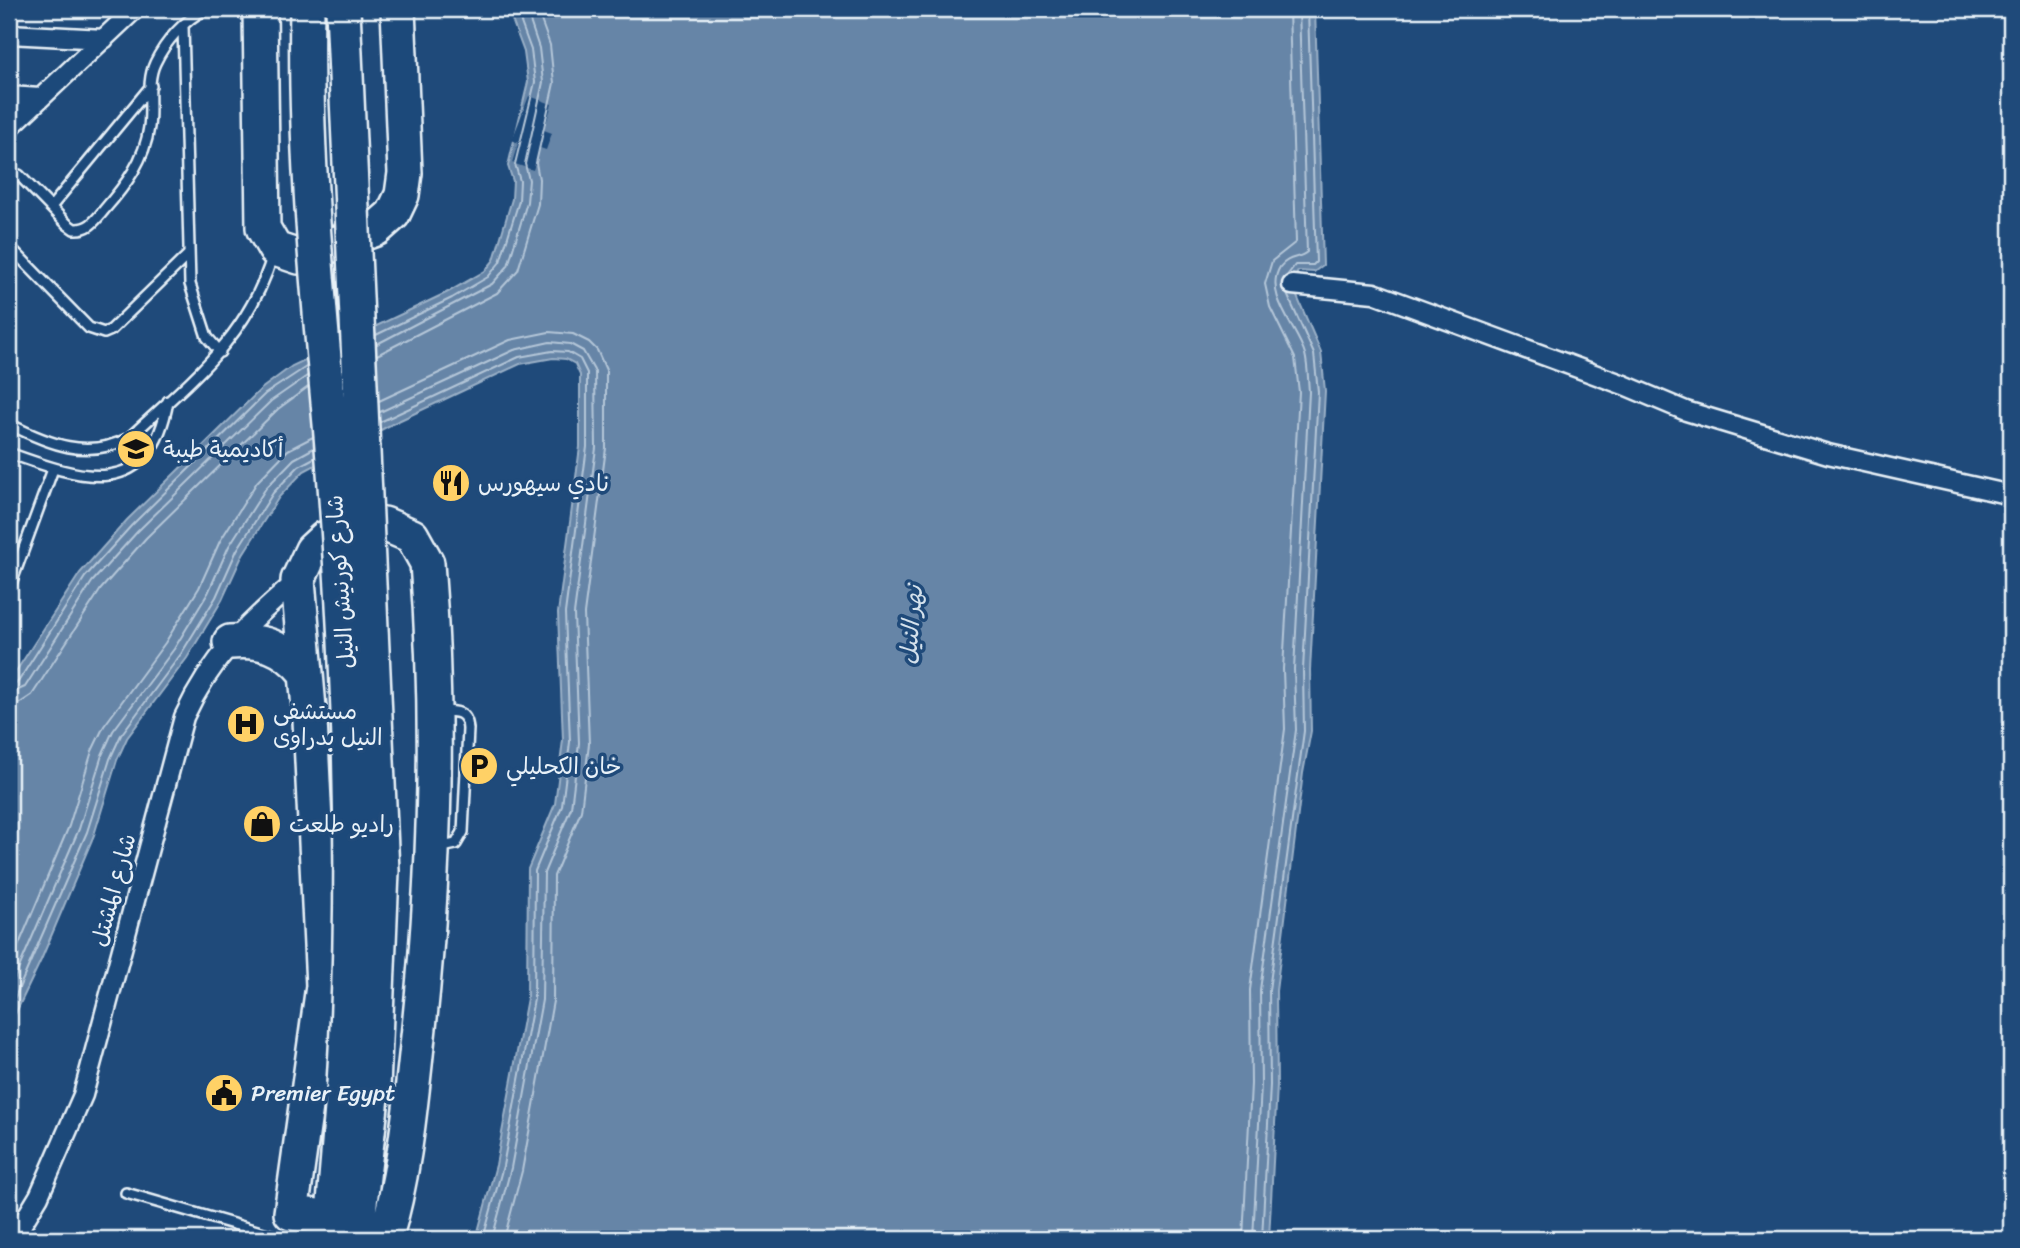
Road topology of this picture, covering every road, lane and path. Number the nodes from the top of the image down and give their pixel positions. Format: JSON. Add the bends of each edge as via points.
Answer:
{"nodes":[{"id":1,"x":135,"y":9,"type":"edge"},
{"id":2,"x":206,"y":9,"type":"edge"},
{"id":3,"x":260,"y":9,"type":"edge"},
{"id":4,"x":307,"y":9,"type":"edge"},
{"id":5,"x":343,"y":9,"type":"edge"},
{"id":6,"x":398,"y":9,"type":"edge"},
{"id":7,"x":183,"y":25,"type":"junction"},
{"id":8,"x":9,"y":34,"type":"edge"},
{"id":9,"x":104,"y":39,"type":"junction"},
{"id":10,"x":151,"y":86,"type":"junction"},
{"id":11,"x":9,"y":96,"type":"edge"},
{"id":12,"x":40,"y":98,"type":"junction"},
{"id":13,"x":9,"y":128,"type":"edge"},
{"id":14,"x":19,"y":175,"type":"dead end"},
{"id":15,"x":51,"y":207,"type":"junction"},
{"id":16,"x":9,"y":246,"type":"edge"},
{"id":17,"x":275,"y":249,"type":"junction"},
{"id":18,"x":188,"y":255,"type":"junction"},
{"id":19,"x":1292,"y":285,"type":"dead end"},
{"id":20,"x":220,"y":352,"type":"junction"},
{"id":21,"x":168,"y":401,"type":"junction"},
{"id":22,"x":9,"y":424,"type":"edge"},
{"id":23,"x":9,"y":453,"type":"edge"},
{"id":24,"x":53,"y":470,"type":"junction"},
{"id":25,"x":2011,"y":495,"type":"edge"},
{"id":26,"x":12,"y":572,"type":"edge"},
{"id":27,"x":298,"y":580,"type":"junction"},
{"id":28,"x":9,"y":589,"type":"edge"},
{"id":29,"x":230,"y":642,"type":"junction"},
{"id":30,"x":304,"y":671,"type":"junction"},
{"id":31,"x":358,"y":1086,"type":"junction"},
{"id":32,"x":126,"y":1193,"type":"dead end"},
{"id":33,"x":287,"y":1229,"type":"edge"},
{"id":34,"x":340,"y":1232,"type":"edge"},
{"id":35,"x":13,"y":1239,"type":"edge"},
{"id":36,"x":385,"y":1239,"type":"edge"}],
"edges":[{"from":1,"to":9,"type":"street"},
{"from":2,"to":7,"type":"lane"},
{"from":3,"to":17,"type":"highway","via":[[263,228]]},
{"from":4,"to":31,"type":"highway","name":"شارع كورنيش النيل","bridge":true,"via":[[308,131],[352,797]]},
{"from":5,"to":31,"type":"highway","name":"شارع كورنيش النيل","bridge":true,"via":[[382,871]]},
{"from":6,"to":17,"type":"highway","via":[[405,173],[393,214],[376,229],[299,257]]},
{"from":7,"to":10,"type":"lane","via":[[155,63]]},
{"from":7,"to":18,"type":"lane"},
{"from":8,"to":9,"type":"street"},
{"from":9,"to":12,"type":"street"},
{"from":10,"to":15,"type":"lane"},
{"from":10,"to":15,"type":"lane","via":[[144,150],[123,188],[90,226],[82,229],[74,229]]},
{"from":11,"to":12,"type":"street"},
{"from":12,"to":13,"type":"street"},
{"from":14,"to":15,"type":"lane"},
{"from":16,"to":18,"type":"lane","via":[[89,328],[104,333]]},
{"from":17,"to":20,"type":"lane","via":[[255,304]]},
{"from":18,"to":20,"type":"lane","via":[[196,311],[207,337]]},
{"from":19,"to":25,"type":"street","via":[[1374,293],[1686,411],[1828,454]]},
{"from":20,"to":21,"type":"lane"},
{"from":21,"to":22,"type":"lane","via":[[129,438],[98,450],[65,447]]},
{"from":21,"to":24,"type":"lane","via":[[164,426],[152,449],[134,467],[94,477]]},
{"from":23,"to":24,"type":"lane"},
{"from":24,"to":26,"type":"lane"},
{"from":26,"to":28,"type":"lane"},
{"from":27,"to":29,"type":"street","name":"شارع المشتل"},
{"from":27,"to":30,"type":"highway"},
{"from":27,"to":36,"type":"highway","via":[[312,550],[325,538],[384,524],[412,536],[426,563],[435,766],[427,960],[408,1125]]},
{"from":29,"to":30,"type":"highway","via":[[264,642],[293,658]]},
{"from":29,"to":35,"type":"street","name":"شارع المشتل","via":[[211,665],[184,717],[83,1095],[39,1196]]},
{"from":30,"to":33,"type":"highway","via":[[323,986]]},
{"from":31,"to":34,"type":"highway","name":"شارع كورنيش النيل"},
{"from":32,"to":33,"type":"lane"},
{"from":33,"to":34,"type":"highway"}]}
